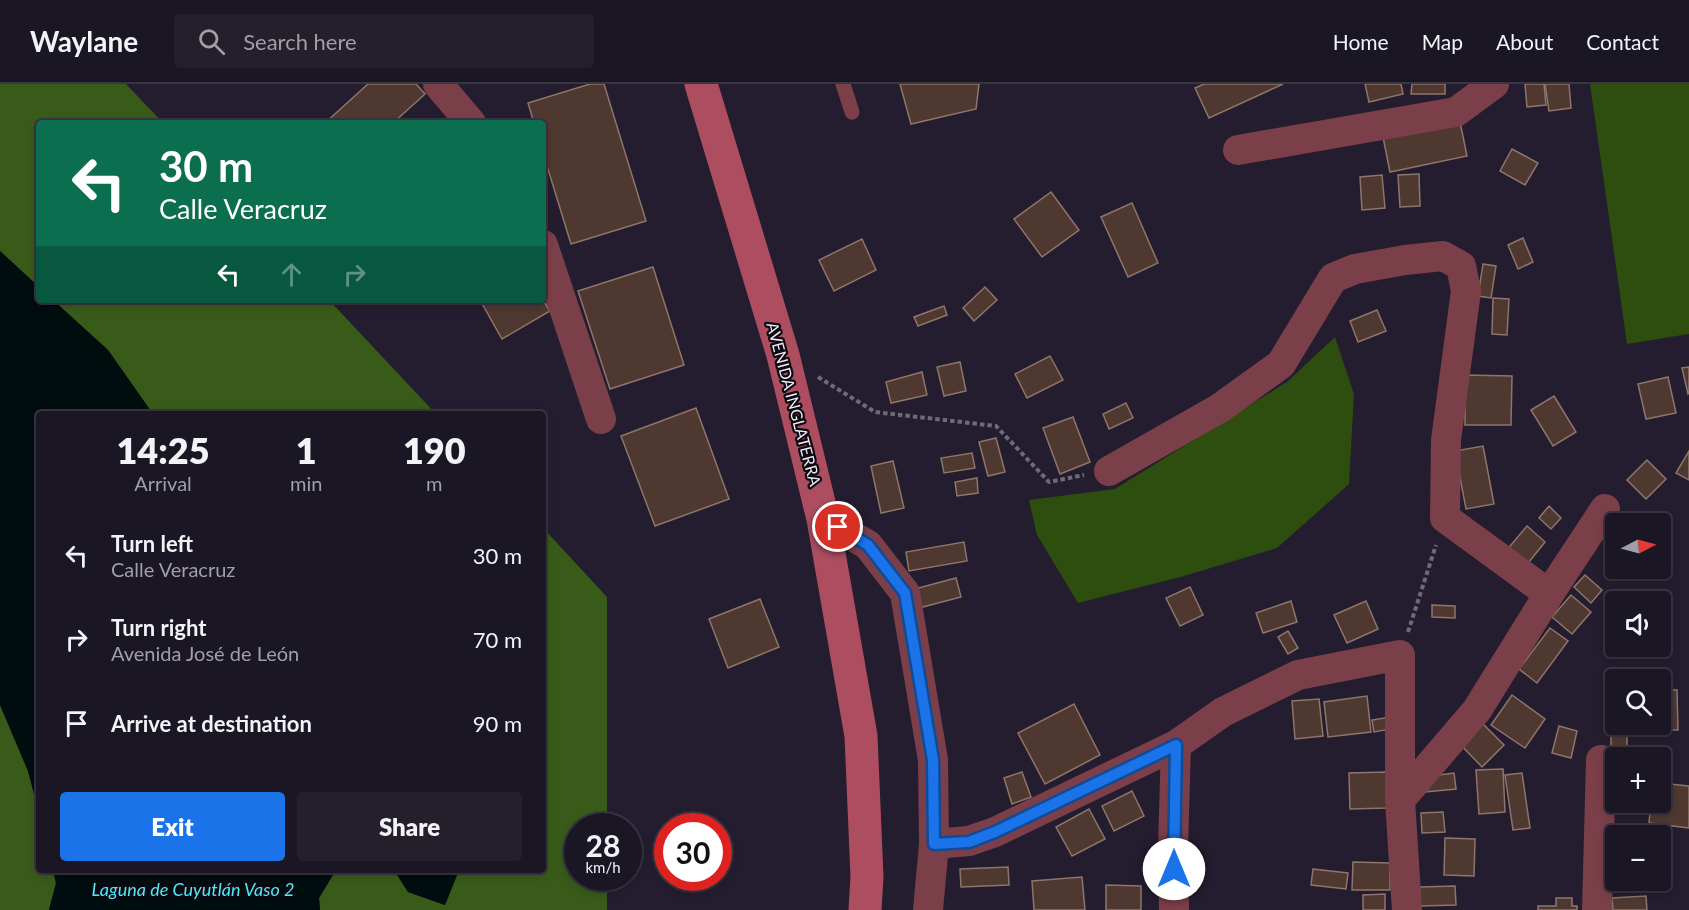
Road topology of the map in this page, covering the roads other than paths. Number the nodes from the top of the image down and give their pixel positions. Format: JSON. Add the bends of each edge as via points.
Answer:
{"nodes":[{"id":1,"x":438,"y":84,"type":"edge"},
{"id":2,"x":701,"y":84,"type":"edge"},
{"id":3,"x":843,"y":84,"type":"edge"},
{"id":4,"x":1494,"y":84,"type":"edge"},
{"id":5,"x":852,"y":112,"type":"dead end"},
{"id":6,"x":468,"y":120,"type":"edge"},
{"id":7,"x":1238,"y":150,"type":"dead end"},
{"id":8,"x":546,"y":254,"type":"edge"},
{"id":9,"x":601,"y":419,"type":"dead end"},
{"id":10,"x":1109,"y":471,"type":"road end"},
{"id":11,"x":1605,"y":509,"type":"dead end"},
{"id":12,"x":823,"y":519,"type":"junction"},
{"id":13,"x":1549,"y":594,"type":"junction"},
{"id":14,"x":1176,"y":745,"type":"junction"},
{"id":15,"x":1601,"y":760,"type":"dead end"},
{"id":16,"x":1400,"y":800,"type":"junction"},
{"id":17,"x":934,"y":844,"type":"junction"},
{"id":18,"x":865,"y":910,"type":"edge"},
{"id":19,"x":928,"y":910,"type":"edge"},
{"id":20,"x":1174,"y":910,"type":"edge"},
{"id":21,"x":1407,"y":910,"type":"edge"},
{"id":22,"x":1597,"y":910,"type":"edge"}],
"edges":[{"from":1,"to":6,"type":"street"},
{"from":2,"to":12,"type":"main road","name":"AVENIDA INGLATERRA","via":[[783,355]]},
{"from":3,"to":5,"type":"lane"},
{"from":4,"to":7,"type":"street","via":[[1456,112]]},
{"from":8,"to":9,"type":"street"},
{"from":10,"to":13,"type":"street","via":[[1220,408],[1281,364],[1333,278],[1355,269],[1443,256],[1461,266],[1466,291],[1446,440],[1444,518]]},
{"from":11,"to":13,"type":"street"},
{"from":12,"to":17,"type":"street","via":[[868,545],[905,593],[933,760]]},
{"from":12,"to":18,"type":"main road","name":"AVENIDA INGLATERRA","via":[[861,736]]},
{"from":13,"to":16,"type":"street","via":[[1477,710]]},
{"from":14,"to":16,"type":"street","via":[[1223,712],[1298,675],[1400,655]]},
{"from":14,"to":17,"type":"street","via":[[995,832],[969,842]]},
{"from":14,"to":20,"type":"street"},
{"from":15,"to":22,"type":"street"},
{"from":16,"to":21,"type":"street"},
{"from":17,"to":19,"type":"street"}]}
